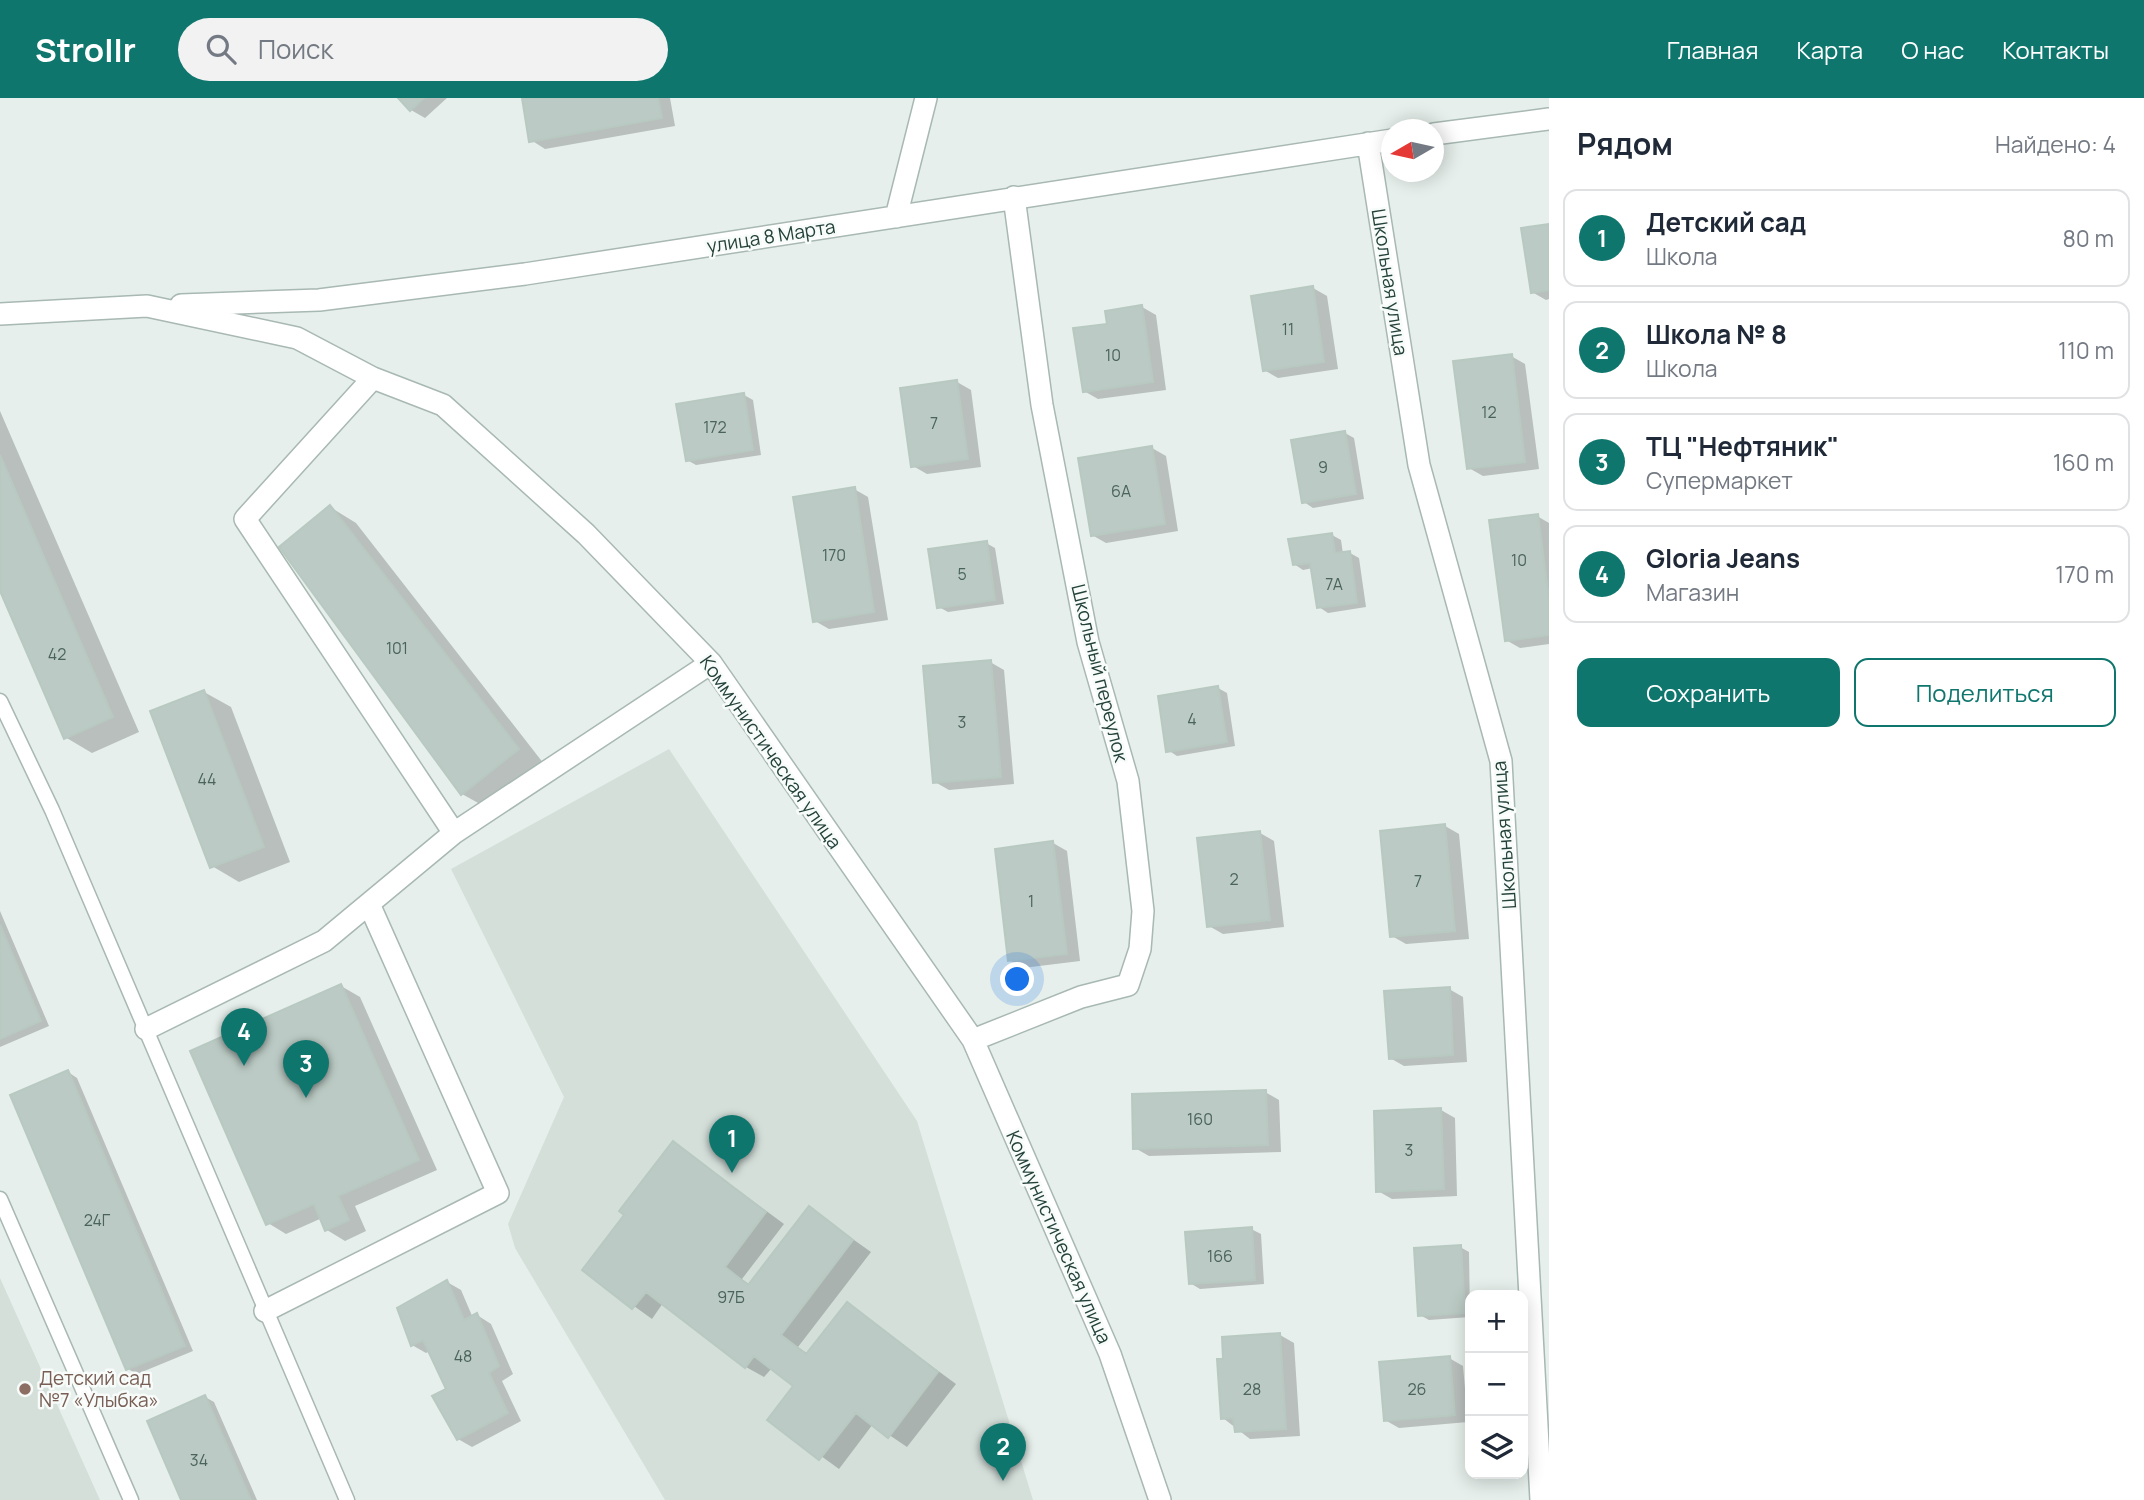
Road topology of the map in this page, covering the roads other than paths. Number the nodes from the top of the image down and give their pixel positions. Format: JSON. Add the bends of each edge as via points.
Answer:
{"nodes":[{"id":1,"x":926,"y":98,"type":"edge"},
{"id":2,"x":1549,"y":119,"type":"edge"},
{"id":3,"x":1444,"y":133,"type":"edge"},
{"id":4,"x":1381,"y":141,"type":"edge"},
{"id":5,"x":1368,"y":143,"type":"junction"},
{"id":6,"x":1014,"y":197,"type":"junction"},
{"id":7,"x":895,"y":217,"type":"junction"},
{"id":8,"x":147,"y":306,"type":"junction"},
{"id":9,"x":4,"y":312,"type":"edge"},
{"id":10,"x":373,"y":378,"type":"junction"},
{"id":11,"x":711,"y":663,"type":"junction"},
{"id":12,"x":0,"y":701,"type":"edge"},
{"id":13,"x":454,"y":833,"type":"junction"},
{"id":14,"x":369,"y":904,"type":"junction"},
{"id":15,"x":146,"y":1029,"type":"junction"},
{"id":16,"x":973,"y":1040,"type":"junction"},
{"id":17,"x":0,"y":1199,"type":"edge"},
{"id":18,"x":265,"y":1311,"type":"junction"},
{"id":19,"x":131,"y":1500,"type":"edge"},
{"id":20,"x":347,"y":1500,"type":"edge"},
{"id":21,"x":1160,"y":1500,"type":"edge"},
{"id":22,"x":1541,"y":1500,"type":"edge"}],
"edges":[{"from":1,"to":7,"type":"street"},
{"from":2,"to":3,"type":"street"},
{"from":4,"to":5,"type":"street","name":"улица 8 Марта"},
{"from":5,"to":6,"type":"street","name":"улица 8 Марта"},
{"from":5,"to":22,"type":"street","name":"Школьная улица","via":[[1419,465],[1502,761]]},
{"from":6,"to":7,"type":"street","name":"улица 8 Марта"},
{"from":6,"to":16,"type":"street","name":"Школьный переулок","via":[[1042,405],[1088,642],[1128,781],[1143,911],[1140,949],[1128,985],[1081,997]]},
{"from":7,"to":8,"type":"street","name":"улица 8 Марта","via":[[525,274],[319,300]]},
{"from":8,"to":9,"type":"street","name":"Коммунистическая улица"},
{"from":8,"to":10,"type":"street","name":"Коммунистическая улица","via":[[297,338]]},
{"from":10,"to":11,"type":"street","name":"Коммунистическая улица","via":[[443,405],[586,534]]},
{"from":10,"to":13,"type":"street","via":[[245,519]]},
{"from":11,"to":13,"type":"street"},
{"from":11,"to":16,"type":"street","name":"Коммунистическая улица"},
{"from":12,"to":15,"type":"lane"},
{"from":13,"to":14,"type":"street"},
{"from":14,"to":15,"type":"street","via":[[324,941]]},
{"from":14,"to":18,"type":"street","via":[[498,1193]]},
{"from":15,"to":18,"type":"lane"},
{"from":16,"to":21,"type":"street","name":"Коммунистическая улица","via":[[1110,1354]]},
{"from":17,"to":19,"type":"lane"},
{"from":18,"to":20,"type":"lane"}]}
